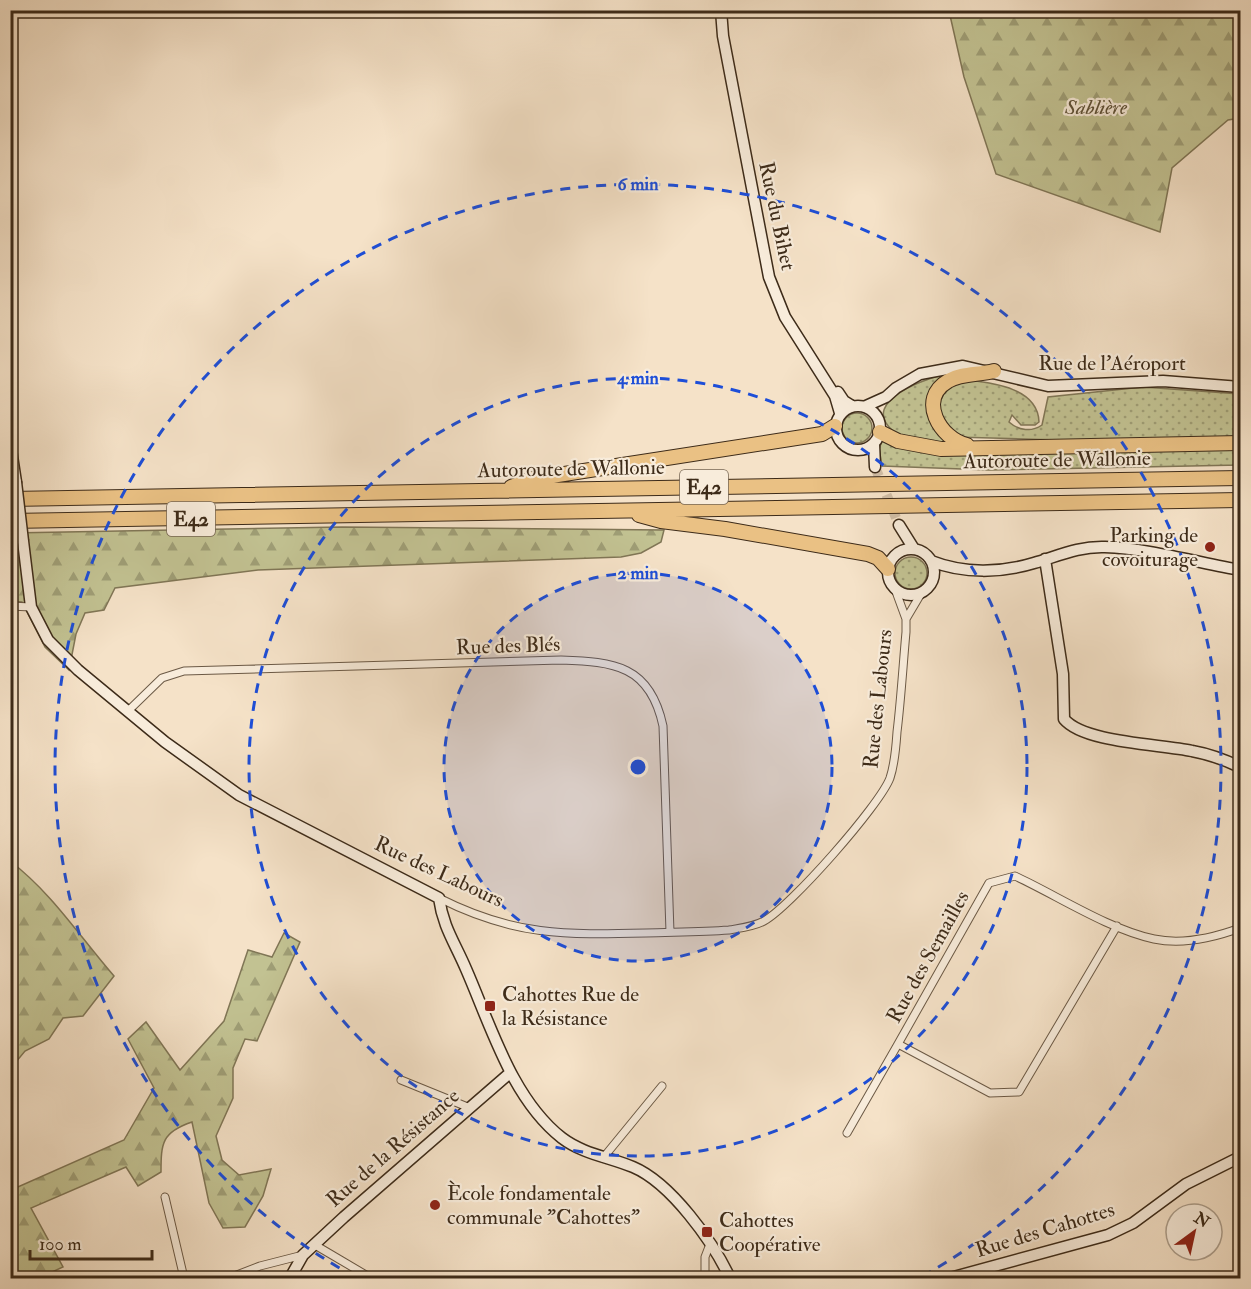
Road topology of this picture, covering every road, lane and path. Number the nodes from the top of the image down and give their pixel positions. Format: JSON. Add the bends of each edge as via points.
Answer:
{"nodes":[{"id":1,"x":721,"y":10,"type":"edge"},
{"id":2,"x":728,"y":10,"type":"edge"},
{"id":3,"x":994,"y":371,"type":"junction"},
{"id":4,"x":1240,"y":387,"type":"edge"},
{"id":5,"x":886,"y":397,"type":"junction"},
{"id":6,"x":852,"y":406,"type":"junction"},
{"id":7,"x":866,"y":406,"type":"junction"},
{"id":8,"x":838,"y":419,"type":"junction"},
{"id":9,"x":878,"y":432,"type":"junction"},
{"id":10,"x":10,"y":443,"type":"edge"},
{"id":11,"x":1240,"y":443,"type":"edge"},
{"id":12,"x":983,"y":449,"type":"junction"},
{"id":13,"x":861,"y":450,"type":"junction"},
{"id":14,"x":1240,"y":478,"type":"edge"},
{"id":15,"x":499,"y":491,"type":"junction"},
{"id":16,"x":10,"y":499,"type":"edge"},
{"id":17,"x":1240,"y":500,"type":"edge"},
{"id":18,"x":626,"y":511,"type":"junction"},
{"id":19,"x":10,"y":521,"type":"edge"},
{"id":20,"x":914,"y":549,"type":"junction"},
{"id":21,"x":900,"y":552,"type":"junction"},
{"id":22,"x":1045,"y":559,"type":"junction"},
{"id":23,"x":931,"y":561,"type":"junction"},
{"id":24,"x":951,"y":568,"type":"junction"},
{"id":25,"x":888,"y":569,"type":"junction"},
{"id":26,"x":1240,"y":570,"type":"edge"},
{"id":27,"x":932,"y":582,"type":"junction"},
{"id":28,"x":895,"y":589,"type":"junction"},
{"id":29,"x":922,"y":592,"type":"junction"},
{"id":30,"x":10,"y":606,"type":"edge"},
{"id":31,"x":31,"y":607,"type":"junction"},
{"id":32,"x":906,"y":619,"type":"junction"},
{"id":33,"x":128,"y":711,"type":"junction"},
{"id":34,"x":1240,"y":766,"type":"edge"},
{"id":35,"x":439,"y":898,"type":"junction"},
{"id":36,"x":1117,"y":926,"type":"junction"},
{"id":37,"x":1240,"y":928,"type":"edge"},
{"id":38,"x":670,"y":932,"type":"junction"},
{"id":39,"x":898,"y":1044,"type":"junction"},
{"id":40,"x":510,"y":1073,"type":"junction"},
{"id":41,"x":401,"y":1080,"type":"dead end"},
{"id":42,"x":661,"y":1086,"type":"dead end"},
{"id":43,"x":470,"y":1108,"type":"junction"},
{"id":44,"x":847,"y":1133,"type":"dead end"},
{"id":45,"x":1240,"y":1157,"type":"edge"},
{"id":46,"x":603,"y":1158,"type":"junction"},
{"id":47,"x":165,"y":1197,"type":"dead end"},
{"id":48,"x":710,"y":1244,"type":"junction"},
{"id":49,"x":315,"y":1245,"type":"junction"},
{"id":50,"x":303,"y":1255,"type":"junction"},
{"id":51,"x":184,"y":1278,"type":"edge"},
{"id":52,"x":228,"y":1278,"type":"edge"},
{"id":53,"x":290,"y":1278,"type":"edge"},
{"id":54,"x":371,"y":1278,"type":"edge"},
{"id":55,"x":705,"y":1278,"type":"edge"},
{"id":56,"x":730,"y":1278,"type":"edge"},
{"id":57,"x":950,"y":1278,"type":"edge"}],
"edges":[{"from":1,"to":8,"type":"street","name":"Rue du Bihet","via":[[769,278],[785,317],[835,396]]},
{"from":2,"to":6,"type":"street","name":"Rue du Bihet","via":[[776,276],[791,314],[839,395]]},
{"from":3,"to":4,"type":"street","name":"Rue de l'Aéroport","via":[[1048,386],[1163,381]]},
{"from":3,"to":5,"type":"street","name":"Rue de l'Aéroport","via":[[963,366],[934,370],[908,380]]},
{"from":3,"to":12,"type":"highway","via":[[946,382],[933,406],[938,424],[952,440]]},
{"from":5,"to":7,"type":"street","name":"Rue de l'Aéroport"},
{"from":5,"to":9,"type":"street"},
{"from":6,"to":7,"type":"street"},
{"from":6,"to":8,"type":"street"},
{"from":7,"to":9,"type":"street","via":[[874,412]]},
{"from":8,"to":13,"type":"street","name":"Rue du Bihet","via":[[839,441],[852,450]]},
{"from":8,"to":15,"type":"highway","via":[[822,434],[532,479]]},
{"from":9,"to":12,"type":"highway","via":[[915,446]]},
{"from":9,"to":13,"type":"street"},
{"from":9,"to":13,"type":"street","name":"Rue du Bihet","via":[[874,467]]},
{"from":10,"to":31,"type":"street","name":"Rue des Labours","bridge":true},
{"from":11,"to":12,"type":"highway"},
{"from":14,"to":15,"type":"highway","name":"Autoroute de Wallonie","number":"E42"},
{"from":15,"to":16,"type":"highway","name":"Autoroute de Wallonie","number":"E42"},
{"from":17,"to":18,"type":"highway","name":"Autoroute de Wallonie","number":"E42"},
{"from":18,"to":19,"type":"highway","name":"Autoroute de Wallonie","number":"E42"},
{"from":18,"to":25,"type":"highway","via":[[661,521],[725,528],[868,554]]},
{"from":20,"to":21,"type":"street"},
{"from":20,"to":21,"type":"street","via":[[901,530]]},
{"from":20,"to":23,"type":"street"},
{"from":21,"to":25,"type":"street"},
{"from":22,"to":24,"type":"street","via":[[999,570]]},
{"from":22,"to":26,"type":"street","via":[[1076,549],[1105,546]]},
{"from":22,"to":34,"type":"street","via":[[1063,674],[1064,719],[1068,725],[1087,735],[1193,751]]},
{"from":23,"to":24,"type":"street"},
{"from":23,"to":27,"type":"street"},
{"from":24,"to":27,"type":"street"},
{"from":25,"to":28,"type":"street"},
{"from":27,"to":29,"type":"street"},
{"from":28,"to":29,"type":"street","via":[[908,595]]},
{"from":28,"to":32,"type":"street","name":"Rue des Labours"},
{"from":29,"to":32,"type":"street","name":"Rue des Labours"},
{"from":30,"to":31,"type":"street"},
{"from":31,"to":33,"type":"street","name":"Rue des Labours","via":[[48,640]]},
{"from":32,"to":38,"type":"street","name":"Rue des Labours","via":[[895,755],[882,793],[798,893],[772,916],[748,927],[729,930]]},
{"from":33,"to":35,"type":"street","name":"Rue des Labours","via":[[239,795]]},
{"from":33,"to":38,"type":"street","name":"Rue des Blés","via":[[162,678],[184,672],[561,660],[607,662],[640,680],[652,696],[663,726]]},
{"from":35,"to":38,"type":"street","name":"Rue des Labours","via":[[475,915],[559,934]]},
{"from":35,"to":40,"type":"street","via":[[442,922],[457,948]]},
{"from":36,"to":37,"type":"street","name":"Rue des Semailles","via":[[1155,939],[1189,941]]},
{"from":36,"to":39,"type":"street","name":"Rue des Semailles","via":[[1015,876],[989,883]]},
{"from":36,"to":39,"type":"street","name":"Rue des Semailles","via":[[1019,1092],[990,1093]]},
{"from":39,"to":44,"type":"street","name":"Rue des Semailles"},
{"from":40,"to":43,"type":"street","name":"Rue de la Résistance"},
{"from":40,"to":46,"type":"street","via":[[540,1118],[581,1150]]},
{"from":41,"to":43,"type":"street"},
{"from":42,"to":46,"type":"street"},
{"from":43,"to":49,"type":"street","name":"Rue de la Résistance"},
{"from":45,"to":57,"type":"street","name":"Rue des Cahottes","via":[[1186,1184],[1133,1223],[1108,1235]]},
{"from":46,"to":48,"type":"street","via":[[634,1167],[662,1186]]},
{"from":47,"to":51,"type":"street"},
{"from":48,"to":55,"type":"street","via":[[705,1257]]},
{"from":48,"to":56,"type":"street"},
{"from":49,"to":50,"type":"street","name":"Rue de la Résistance"},
{"from":49,"to":54,"type":"street"},
{"from":50,"to":52,"type":"street"},
{"from":50,"to":53,"type":"street"}]}
